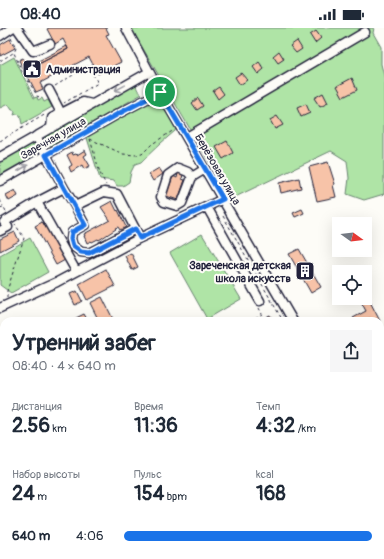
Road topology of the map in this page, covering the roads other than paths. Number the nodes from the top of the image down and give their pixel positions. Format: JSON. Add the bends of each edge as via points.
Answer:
{"nodes":[{"id":1,"x":17,"y":28,"type":"edge"},
{"id":2,"x":126,"y":28,"type":"edge"},
{"id":3,"x":10,"y":30,"type":"edge"},
{"id":4,"x":365,"y":32,"type":"dead end"},
{"id":5,"x":0,"y":36,"type":"edge"},
{"id":6,"x":50,"y":44,"type":"dead end"},
{"id":7,"x":149,"y":72,"type":"junction"},
{"id":8,"x":49,"y":90,"type":"road end"},
{"id":9,"x":160,"y":92,"type":"junction"},
{"id":10,"x":92,"y":104,"type":"junction"},
{"id":11,"x":61,"y":113,"type":"junction"},
{"id":12,"x":50,"y":128,"type":"junction"},
{"id":13,"x":36,"y":136,"type":"junction"},
{"id":14,"x":186,"y":137,"type":"junction"},
{"id":15,"x":46,"y":155,"type":"junction"},
{"id":16,"x":0,"y":157,"type":"edge"},
{"id":17,"x":205,"y":169,"type":"junction"},
{"id":18,"x":192,"y":176,"type":"junction"},
{"id":19,"x":0,"y":181,"type":"edge"},
{"id":20,"x":64,"y":188,"type":"junction"},
{"id":21,"x":223,"y":199,"type":"junction"},
{"id":22,"x":37,"y":202,"type":"junction"},
{"id":23,"x":75,"y":206,"type":"junction"},
{"id":24,"x":207,"y":207,"type":"junction"},
{"id":25,"x":135,"y":229,"type":"junction"},
{"id":26,"x":0,"y":231,"type":"edge"},
{"id":27,"x":140,"y":238,"type":"junction"},
{"id":28,"x":76,"y":271,"type":"junction"},
{"id":29,"x":259,"y":304,"type":"road end"},
{"id":30,"x":0,"y":308,"type":"edge"},
{"id":31,"x":291,"y":317,"type":"edge"}],
"edges":[{"from":1,"to":6,"type":"street","via":[[33,51]]},
{"from":2,"to":7,"type":"street","name":"Берёзовая улица"},
{"from":3,"to":5,"type":"street"},
{"from":4,"to":14,"type":"street"},
{"from":7,"to":9,"type":"street","name":"Берёзовая улица"},
{"from":7,"to":10,"type":"street","name":"Заречная улица","one_way":true},
{"from":8,"to":11,"type":"street"},
{"from":9,"to":14,"type":"street","name":"Берёзовая улица"},
{"from":9,"to":15,"type":"street","name":"Заречная улица"},
{"from":10,"to":11,"type":"street","via":[[84,102]]},
{"from":10,"to":12,"type":"street","name":"Заречная улица"},
{"from":11,"to":12,"type":"street","via":[[52,118]]},
{"from":12,"to":13,"type":"street","name":"Заречная улица"},
{"from":13,"to":15,"type":"street"},
{"from":13,"to":16,"type":"street","name":"Заречная улица"},
{"from":14,"to":17,"type":"street","name":"Берёзовая улица"},
{"from":19,"to":15,"type":"street","name":"Заречная улица","one_way":true},
{"from":15,"to":20,"type":"street"},
{"from":17,"to":18,"type":"street"},
{"from":17,"to":21,"type":"street","name":"Берёзовая улица"},
{"from":18,"to":18,"type":"street","via":[[182,203],[176,206],[164,202],[161,197],[168,175],[178,168]]},
{"from":20,"to":22,"type":"street"},
{"from":20,"to":23,"type":"street"},
{"from":21,"to":24,"type":"street"},
{"from":21,"to":31,"type":"street","name":"Берёзовая улица"},
{"from":22,"to":26,"type":"street","via":[[4,222],[8,227]]},
{"from":22,"to":28,"type":"street"},
{"from":23,"to":25,"type":"street","via":[[104,192],[118,194]]},
{"from":23,"to":25,"type":"street","via":[[85,225],[72,232],[71,239],[73,246],[81,252],[89,253]]},
{"from":24,"to":27,"type":"street"},
{"from":24,"to":29,"type":"street"},
{"from":25,"to":27,"type":"street"},
{"from":27,"to":28,"type":"street"},
{"from":28,"to":30,"type":"street"}]}
